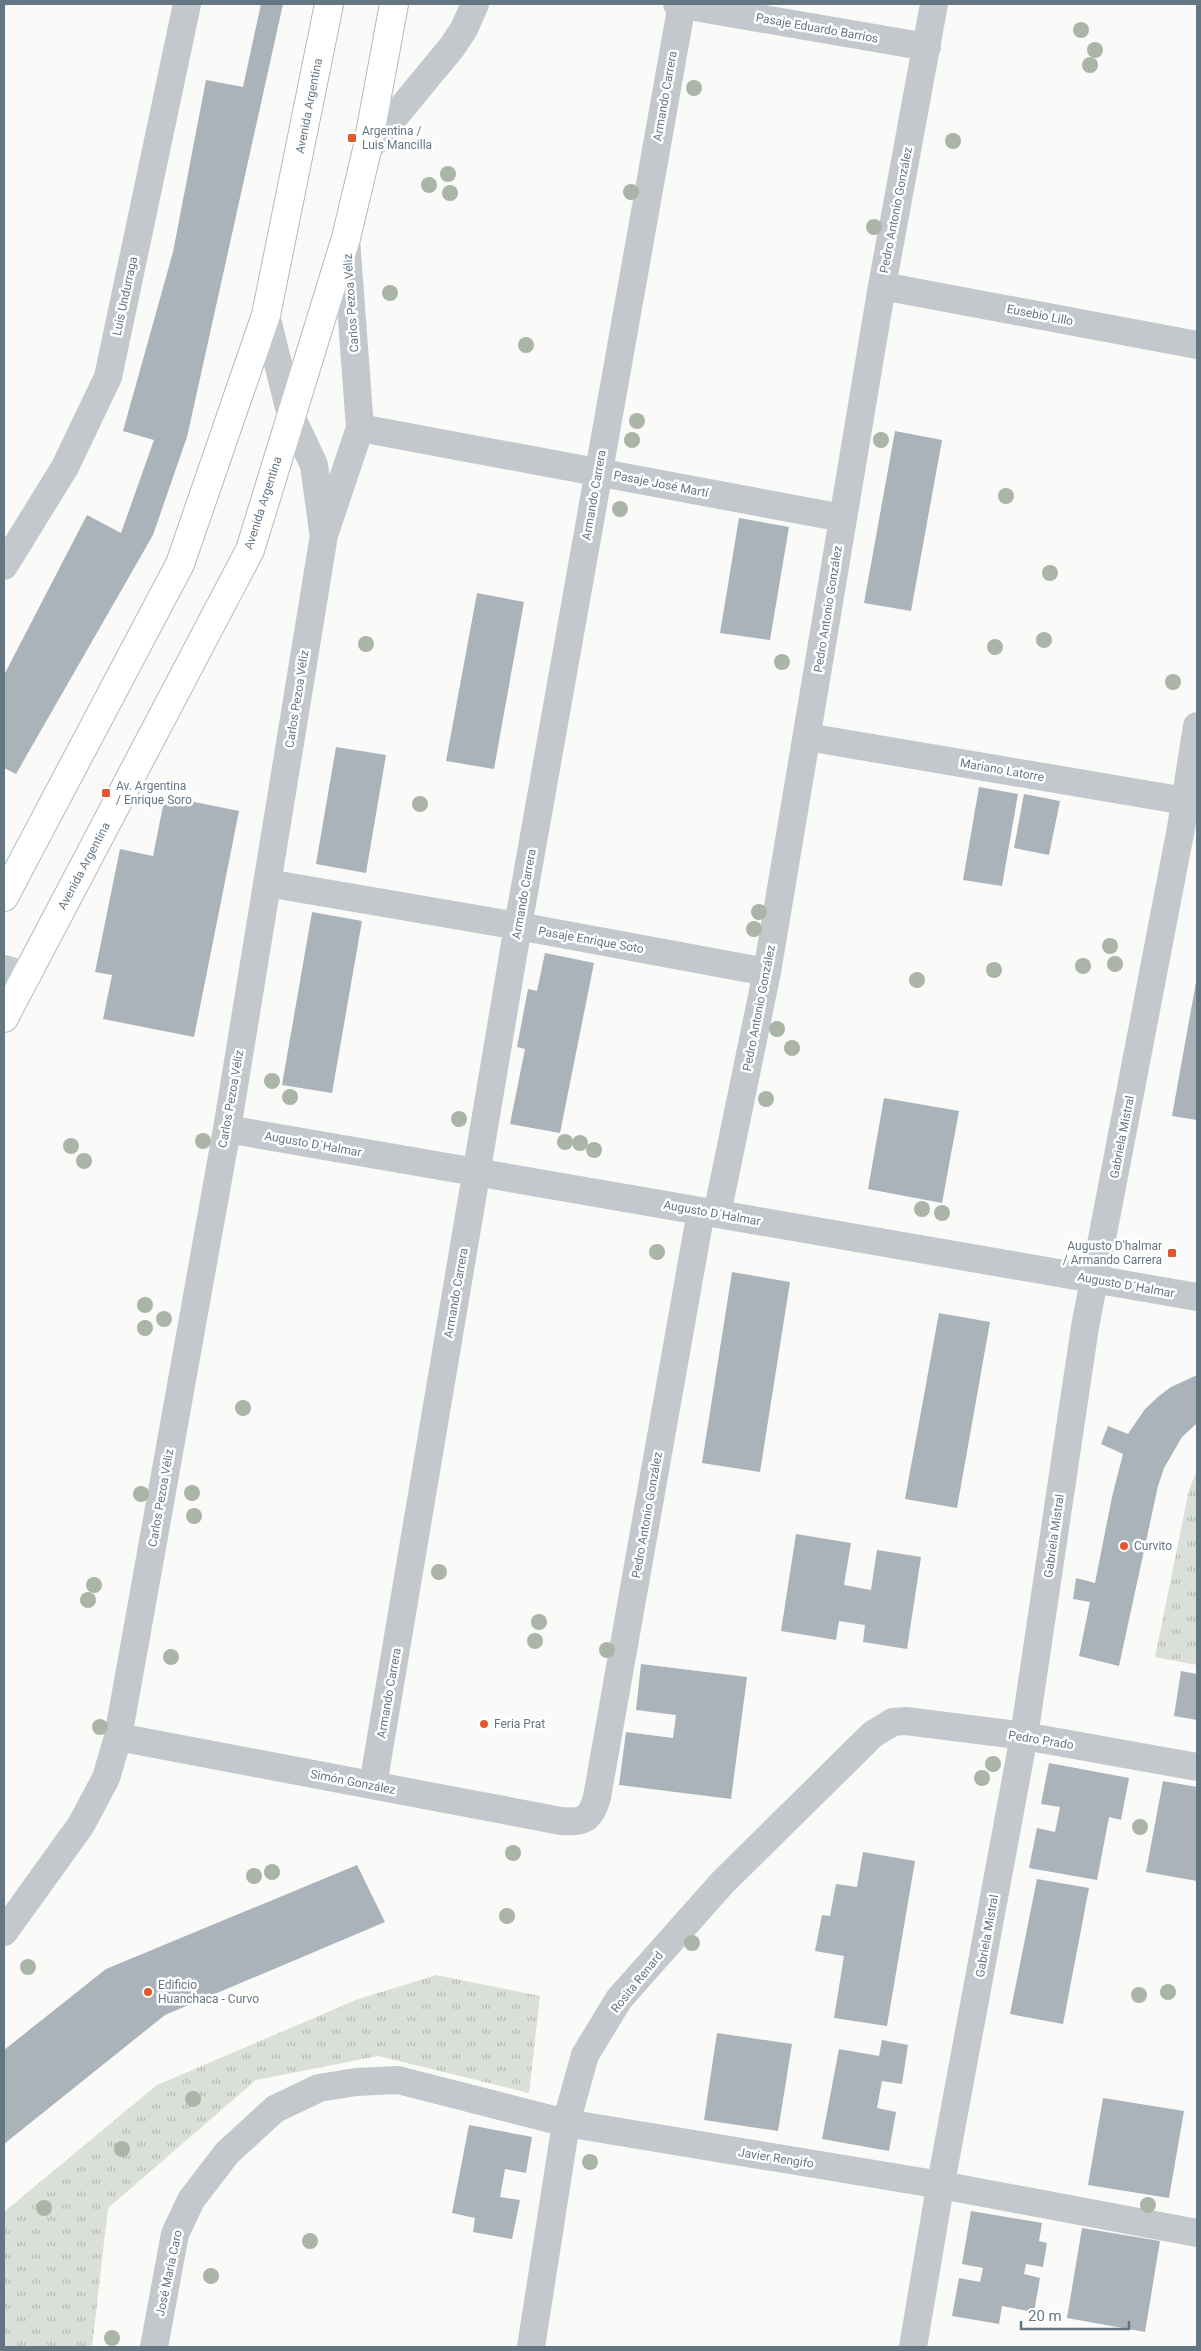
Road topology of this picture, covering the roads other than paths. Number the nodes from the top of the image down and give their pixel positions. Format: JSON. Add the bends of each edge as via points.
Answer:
{"nodes":[{"id":1,"x":186,"y":4,"type":"edge"},
{"id":2,"x":329,"y":4,"type":"edge"},
{"id":3,"x":394,"y":4,"type":"edge"},
{"id":4,"x":476,"y":4,"type":"edge"},
{"id":5,"x":680,"y":4,"type":"edge"},
{"id":6,"x":934,"y":4,"type":"edge"},
{"id":7,"x":927,"y":47,"type":"junction"},
{"id":8,"x":367,"y":150,"type":"junction"},
{"id":9,"x":346,"y":238,"type":"junction"},
{"id":10,"x":882,"y":286,"type":"junction"},
{"id":11,"x":266,"y":315,"type":"junction"},
{"id":12,"x":1197,"y":345,"type":"edge"},
{"id":13,"x":291,"y":416,"type":"junction"},
{"id":14,"x":360,"y":428,"type":"junction"},
{"id":15,"x":598,"y":472,"type":"junction"},
{"id":16,"x":843,"y":518,"type":"junction"},
{"id":17,"x":324,"y":535,"type":"junction"},
{"id":18,"x":4,"y":566,"type":"edge"},
{"id":19,"x":1197,"y":726,"type":"edge"},
{"id":20,"x":808,"y":737,"type":"junction"},
{"id":21,"x":1191,"y":802,"type":"edge"},
{"id":22,"x":267,"y":883,"type":"junction"},
{"id":23,"x":4,"y":897,"type":"edge"},
{"id":24,"x":518,"y":926,"type":"junction"},
{"id":25,"x":15,"y":972,"type":"edge"},
{"id":26,"x":767,"y":972,"type":"junction"},
{"id":27,"x":4,"y":1018,"type":"edge"},
{"id":28,"x":226,"y":1129,"type":"junction"},
{"id":29,"x":476,"y":1172,"type":"junction"},
{"id":30,"x":709,"y":1212,"type":"junction"},
{"id":31,"x":1094,"y":1279,"type":"junction"},
{"id":32,"x":1197,"y":1297,"type":"edge"},
{"id":33,"x":884,"y":1726,"type":"joint"},
{"id":34,"x":1024,"y":1736,"type":"junction"},
{"id":35,"x":118,"y":1737,"type":"junction"},
{"id":36,"x":1197,"y":1767,"type":"edge"},
{"id":37,"x":374,"y":1786,"type":"junction"},
{"id":38,"x":588,"y":1817,"type":"joint"},
{"id":39,"x":4,"y":1932,"type":"edge"},
{"id":40,"x":356,"y":2082,"type":"joint"},
{"id":41,"x":566,"y":2123,"type":"junction"},
{"id":42,"x":941,"y":2185,"type":"junction"},
{"id":43,"x":1197,"y":2232,"type":"edge"},
{"id":44,"x":154,"y":2347,"type":"edge"},
{"id":45,"x":531,"y":2347,"type":"edge"},
{"id":46,"x":913,"y":2347,"type":"edge"}],
"edges":[{"from":1,"to":18,"type":"street","name":"Luis Undurraga","via":[[108,377],[65,467]]},
{"from":2,"to":11,"type":"main road","name":"Avenida Argentina"},
{"from":3,"to":8,"type":"main road","name":"Avenida Argentina"},
{"from":4,"to":8,"type":"street","via":[[452,47]]},
{"from":5,"to":7,"type":"street","name":"Pasaje Eduardo Barrios"},
{"from":5,"to":15,"type":"street","name":"Armando Carrera"},
{"from":6,"to":7,"type":"street","name":"Pedro Antonio González"},
{"from":7,"to":10,"type":"street","name":"Pedro Antonio González"},
{"from":8,"to":9,"type":"main road","name":"Avenida Argentina"},
{"from":9,"to":13,"type":"main road","name":"Avenida Argentina"},
{"from":9,"to":14,"type":"street","name":"Carlos Pezoa Véliz"},
{"from":10,"to":12,"type":"street","name":"Eusebio Lillo"},
{"from":10,"to":16,"type":"street","name":"Pedro Antonio González"},
{"from":11,"to":13,"type":"street"},
{"from":11,"to":23,"type":"main road","name":"Avenida Argentina","via":[[180,564]]},
{"from":13,"to":17,"type":"street","via":[[314,465]]},
{"from":13,"to":25,"type":"main road","name":"Avenida Argentina","via":[[250,550]]},
{"from":14,"to":15,"type":"street","name":"Pasaje José Martí"},
{"from":14,"to":17,"type":"street","name":"Carlos Pezoa Véliz"},
{"from":15,"to":16,"type":"street","name":"Pasaje José Martí"},
{"from":15,"to":24,"type":"street","name":"Armando Carrera"},
{"from":16,"to":20,"type":"street","name":"Pedro Antonio González"},
{"from":17,"to":22,"type":"street","name":"Carlos Pezoa Véliz"},
{"from":19,"to":21,"type":"street","name":"Gabriela Mistral"},
{"from":20,"to":21,"type":"street","name":"Mariano Latorre"},
{"from":20,"to":26,"type":"street","name":"Pedro Antonio González"},
{"from":21,"to":31,"type":"street","name":"Gabriela Mistral"},
{"from":22,"to":24,"type":"street","name":"Pasaje Enrique Soto"},
{"from":22,"to":28,"type":"street","name":"Carlos Pezoa Véliz"},
{"from":24,"to":26,"type":"street","name":"Pasaje Enrique Soto"},
{"from":24,"to":29,"type":"street","name":"Armando Carrera"},
{"from":25,"to":27,"type":"main road","name":"Avenida Argentina"},
{"from":26,"to":30,"type":"street","name":"Pedro Antonio González"},
{"from":28,"to":29,"type":"street","name":"Augusto D´Halmar"},
{"from":28,"to":35,"type":"street","name":"Carlos Pezoa Véliz"},
{"from":29,"to":30,"type":"street","name":"Augusto D´Halmar"},
{"from":29,"to":37,"type":"street","name":"Armando Carrera"},
{"from":30,"to":31,"type":"street","name":"Augusto D´Halmar"},
{"from":30,"to":38,"type":"street","name":"Pedro Antonio González","via":[[597,1797]]},
{"from":31,"to":32,"type":"street","name":"Augusto D´Halmar"},
{"from":31,"to":34,"type":"street","name":"Gabriela Mistral"},
{"from":33,"to":34,"type":"street","name":"Pedro Prado","via":[[906,1721]]},
{"from":33,"to":41,"type":"street","name":"Rosita Renard","via":[[858,1747],[723,1882],[620,1999],[585,2055]]},
{"from":34,"to":36,"type":"street","name":"Pedro Prado"},
{"from":34,"to":42,"type":"street","name":"Gabriela Mistral"},
{"from":35,"to":37,"type":"street","name":"Simón González"},
{"from":35,"to":39,"type":"street","name":"Carlos Pezoa Véliz","via":[[106,1778],[81,1825]]},
{"from":37,"to":38,"type":"street","name":"Simón González","via":[[561,1821],[572,1822]]},
{"from":40,"to":41,"type":"street","name":"Javier Rengifo","via":[[398,2080]]},
{"from":40,"to":44,"type":"street","name":"José María Caro","via":[[319,2088],[275,2109],[227,2153],[191,2200],[176,2234]]},
{"from":41,"to":42,"type":"street","name":"Javier Rengifo"},
{"from":41,"to":45,"type":"street","name":"Rosita Renard"},
{"from":42,"to":43,"type":"street","name":"Javier Rengifo"},
{"from":42,"to":46,"type":"street","name":"Gabriela Mistral"}]}
